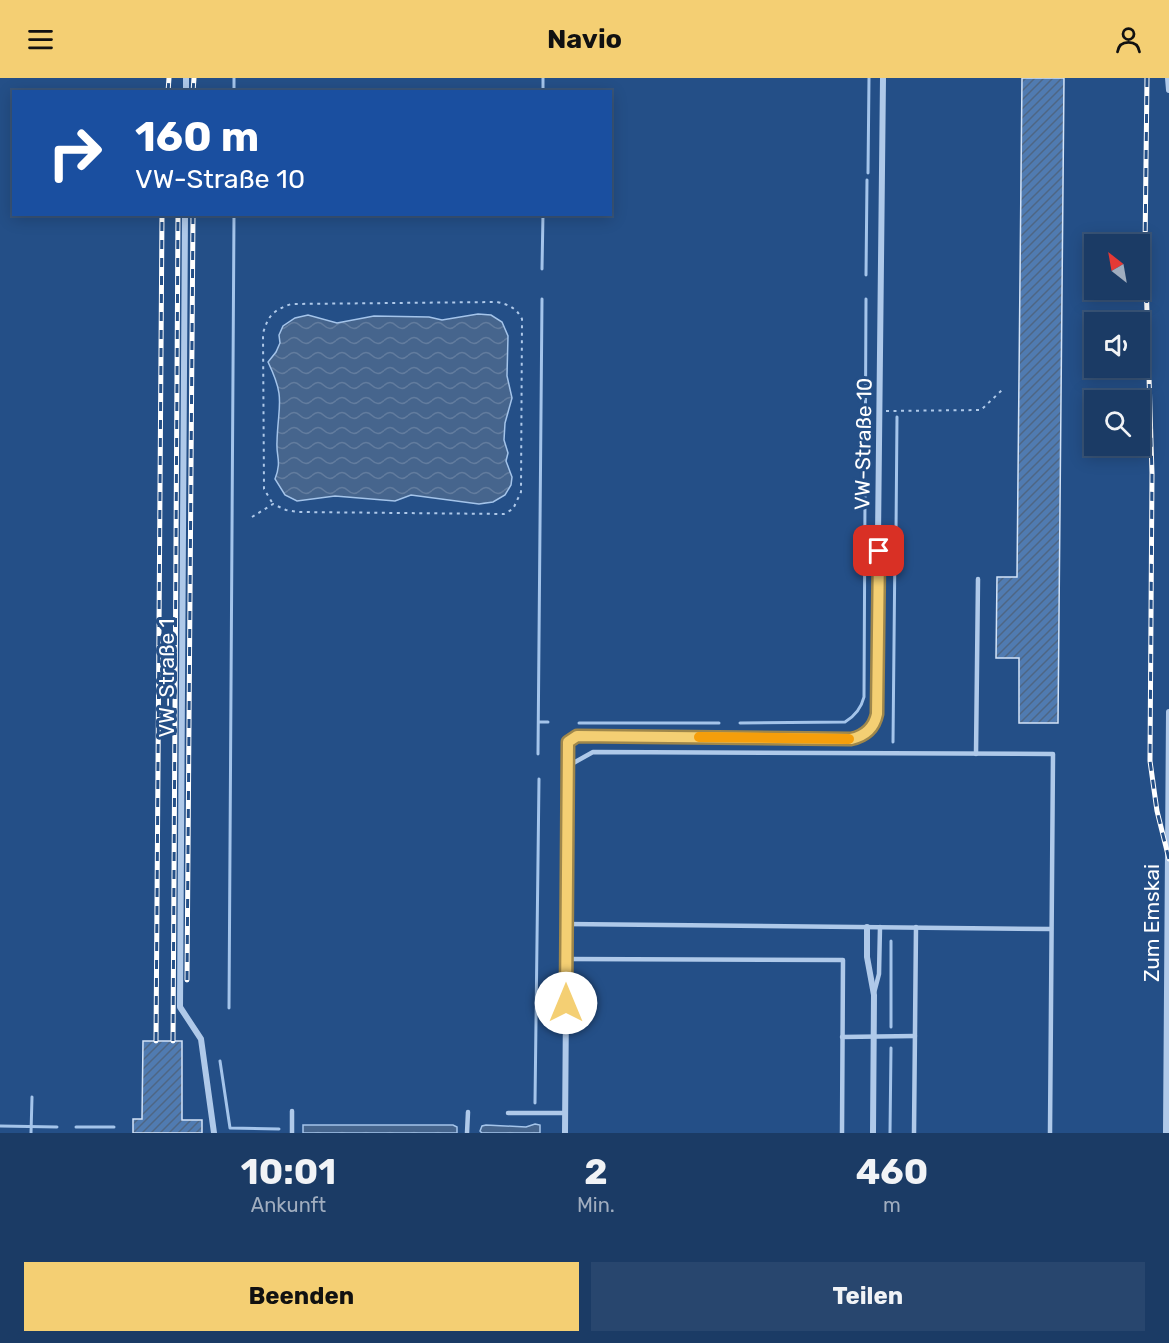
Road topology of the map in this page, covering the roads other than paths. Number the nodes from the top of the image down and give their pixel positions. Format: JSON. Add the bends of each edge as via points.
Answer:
{"nodes":[{"id":1,"x":883,"y":78,"type":"edge"},
{"id":2,"x":1168,"y":78,"type":"edge"},
{"id":3,"x":1169,"y":90,"type":"edge"},
{"id":4,"x":185,"y":216,"type":"edge"},
{"id":5,"x":978,"y":579,"type":"dead end"},
{"id":6,"x":1169,"y":712,"type":"edge"},
{"id":7,"x":976,"y":754,"type":"junction"},
{"id":8,"x":567,"y":766,"type":"junction"},
{"id":9,"x":566,"y":924,"type":"junction"},
{"id":10,"x":867,"y":927,"type":"junction"},
{"id":11,"x":880,"y":927,"type":"junction"},
{"id":12,"x":916,"y":927,"type":"junction"},
{"id":13,"x":1051,"y":929,"type":"junction"},
{"id":14,"x":566,"y":959,"type":"junction"},
{"id":15,"x":1168,"y":968,"type":"edge"},
{"id":16,"x":874,"y":995,"type":"junction"},
{"id":17,"x":873,"y":1036,"type":"junction"},
{"id":18,"x":915,"y":1036,"type":"junction"},
{"id":19,"x":842,"y":1037,"type":"junction"},
{"id":20,"x":292,"y":1111,"type":"dead end"},
{"id":21,"x":468,"y":1112,"type":"dead end"},
{"id":22,"x":508,"y":1113,"type":"dead end"},
{"id":23,"x":565,"y":1113,"type":"junction"},
{"id":24,"x":214,"y":1132,"type":"edge"},
{"id":25,"x":292,"y":1133,"type":"edge"},
{"id":26,"x":467,"y":1133,"type":"edge"},
{"id":27,"x":565,"y":1133,"type":"edge"},
{"id":28,"x":842,"y":1133,"type":"edge"},
{"id":29,"x":873,"y":1133,"type":"edge"},
{"id":30,"x":914,"y":1133,"type":"edge"},
{"id":31,"x":1050,"y":1133,"type":"edge"},
{"id":32,"x":1166,"y":1133,"type":"edge"}],
"edges":[{"from":1,"to":8,"type":"street","name":"VW-Straße 10","via":[[877,714],[870,730],[851,739],[577,736],[568,742]]},
{"from":2,"to":3,"type":"street"},
{"from":4,"to":24,"type":"street","name":"VW-Straße 1","via":[[180,1008],[201,1040]]},
{"from":5,"to":7,"type":"lane"},
{"from":6,"to":15,"type":"street","name":"Zum Emskai"},
{"from":7,"to":8,"type":"lane","via":[[593,752]]},
{"from":7,"to":13,"type":"lane","via":[[1053,754]]},
{"from":8,"to":9,"type":"street"},
{"from":9,"to":10,"type":"lane"},
{"from":9,"to":14,"type":"street"},
{"from":10,"to":11,"type":"lane"},
{"from":10,"to":16,"type":"street","via":[[867,957]]},
{"from":11,"to":12,"type":"lane"},
{"from":11,"to":16,"type":"lane","via":[[879,974]]},
{"from":12,"to":13,"type":"lane"},
{"from":12,"to":18,"type":"lane"},
{"from":13,"to":31,"type":"lane"},
{"from":14,"to":19,"type":"lane","via":[[843,960]]},
{"from":14,"to":23,"type":"street"},
{"from":15,"to":32,"type":"street","name":"Zum Emskai"},
{"from":16,"to":17,"type":"street"},
{"from":17,"to":18,"type":"lane"},
{"from":17,"to":19,"type":"lane"},
{"from":17,"to":29,"type":"street"},
{"from":18,"to":30,"type":"lane"},
{"from":19,"to":28,"type":"lane"},
{"from":20,"to":25,"type":"lane"},
{"from":21,"to":26,"type":"lane"},
{"from":22,"to":23,"type":"lane"},
{"from":23,"to":27,"type":"street"}]}
